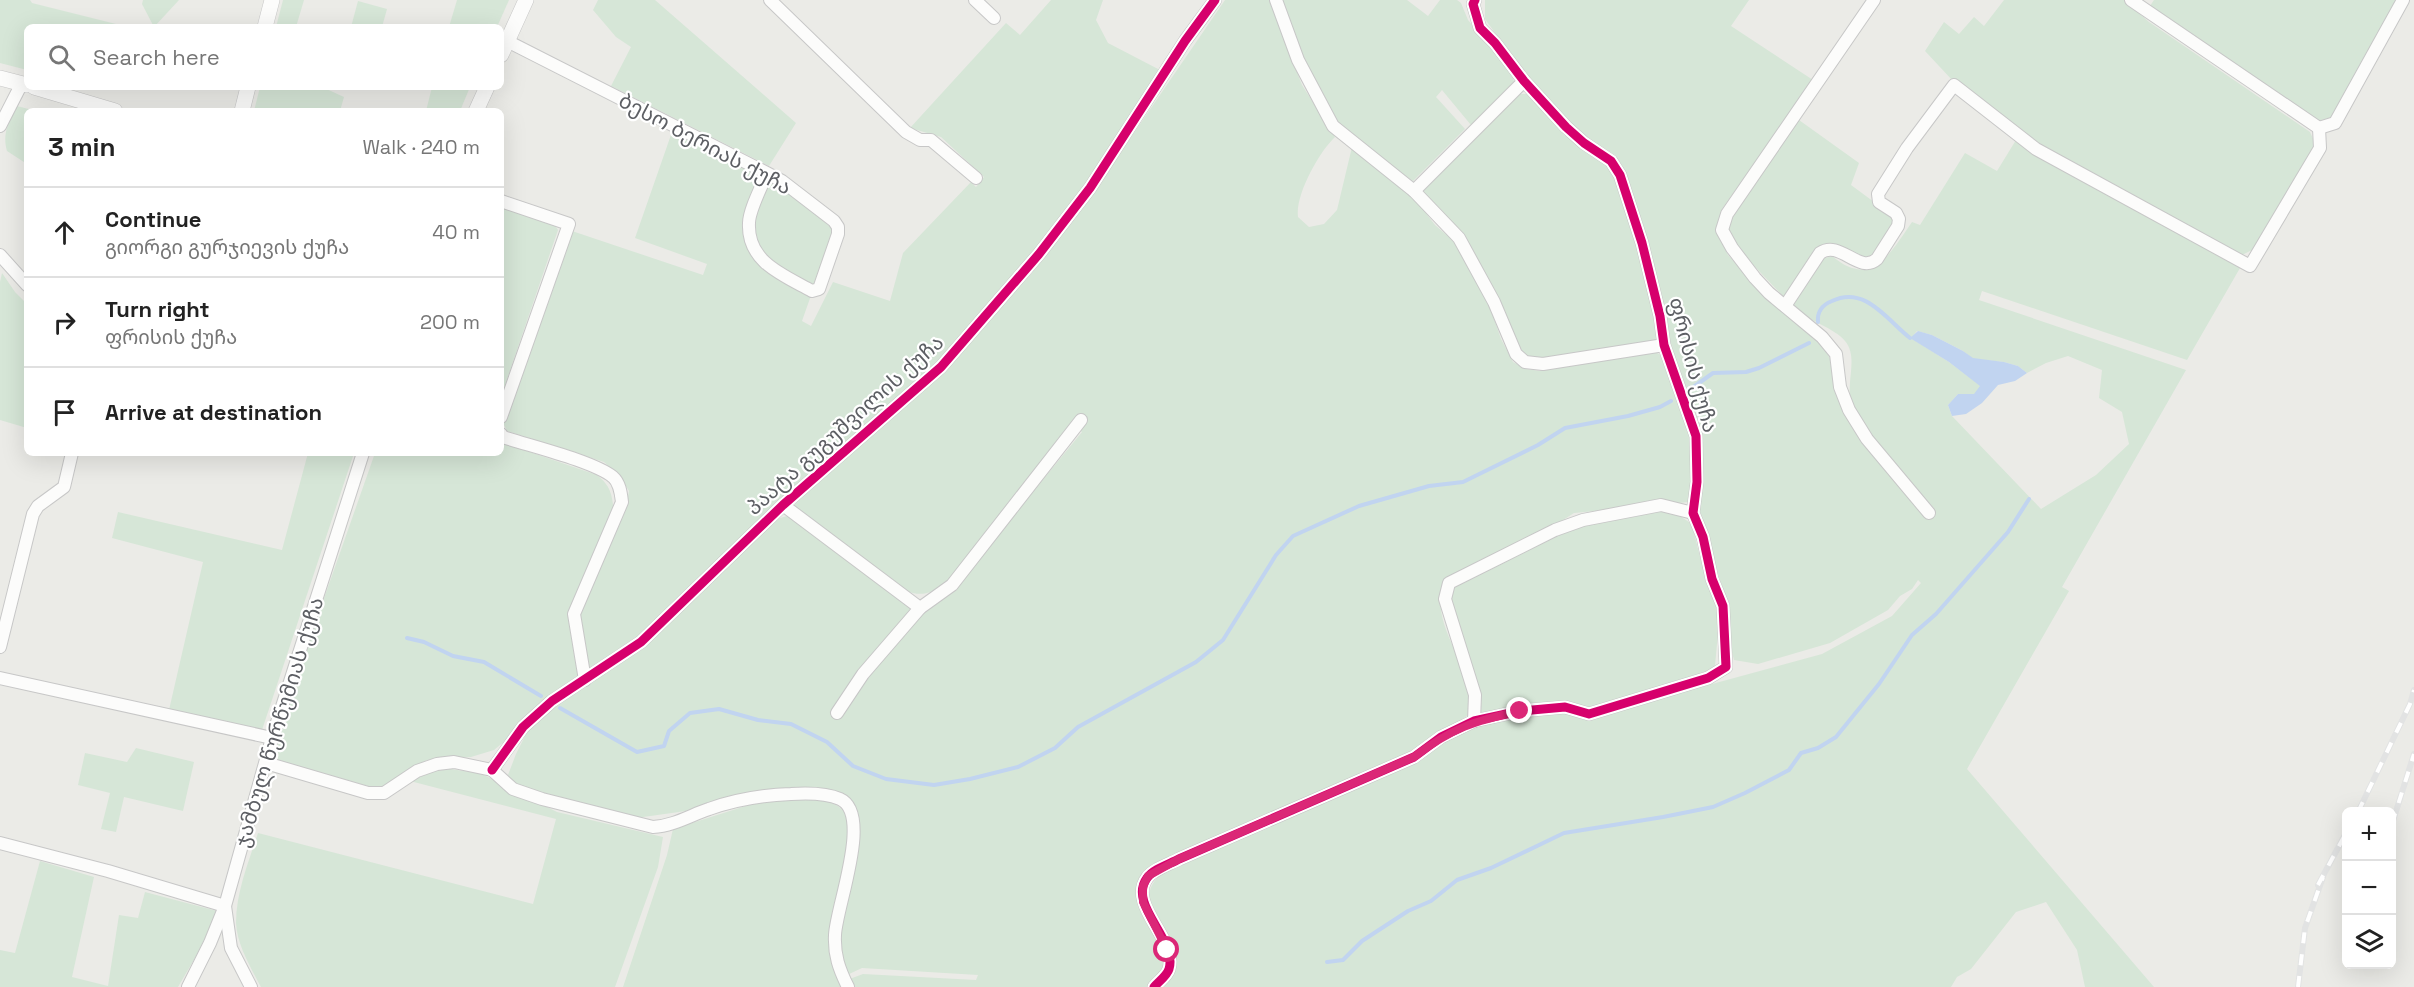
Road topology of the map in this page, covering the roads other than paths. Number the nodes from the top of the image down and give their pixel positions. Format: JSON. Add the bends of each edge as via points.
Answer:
{"nodes":[{"id":1,"x":272,"y":0,"type":"edge"},
{"id":2,"x":526,"y":0,"type":"edge"},
{"id":3,"x":770,"y":0,"type":"edge"},
{"id":4,"x":975,"y":0,"type":"edge"},
{"id":5,"x":1215,"y":0,"type":"edge"},
{"id":6,"x":1276,"y":0,"type":"edge"},
{"id":7,"x":1475,"y":0,"type":"edge"},
{"id":8,"x":1874,"y":0,"type":"edge"},
{"id":9,"x":2403,"y":0,"type":"edge"},
{"id":10,"x":2138,"y":3,"type":"edge"},
{"id":11,"x":994,"y":18,"type":"dead end"},
{"id":12,"x":266,"y":24,"type":"edge"},
{"id":13,"x":504,"y":48,"type":"edge"},
{"id":14,"x":0,"y":78,"type":"edge"},
{"id":15,"x":1524,"y":81,"type":"junction"},
{"id":16,"x":24,"y":84,"type":"edge"},
{"id":17,"x":25,"y":90,"type":"edge"},
{"id":18,"x":45,"y":90,"type":"edge"},
{"id":19,"x":247,"y":90,"type":"edge"},
{"id":20,"x":486,"y":90,"type":"edge"},
{"id":21,"x":105,"y":108,"type":"edge"},
{"id":22,"x":243,"y":108,"type":"edge"},
{"id":23,"x":477,"y":108,"type":"edge"},
{"id":24,"x":0,"y":126,"type":"edge"},
{"id":25,"x":2319,"y":128,"type":"junction"},
{"id":26,"x":766,"y":173,"type":"junction"},
{"id":27,"x":976,"y":178,"type":"dead end"},
{"id":28,"x":1414,"y":191,"type":"junction"},
{"id":29,"x":504,"y":202,"type":"edge"},
{"id":30,"x":0,"y":255,"type":"edge"},
{"id":31,"x":24,"y":282,"type":"edge"},
{"id":32,"x":1785,"y":306,"type":"junction"},
{"id":33,"x":1664,"y":345,"type":"junction"},
{"id":34,"x":504,"y":408,"type":"edge"},
{"id":35,"x":1081,"y":420,"type":"dead end"},
{"id":36,"x":504,"y":437,"type":"edge"},
{"id":37,"x":71,"y":456,"type":"edge"},
{"id":38,"x":362,"y":456,"type":"edge"},
{"id":39,"x":783,"y":505,"type":"junction"},
{"id":40,"x":1693,"y":513,"type":"junction"},
{"id":41,"x":1929,"y":513,"type":"dead end"},
{"id":42,"x":920,"y":608,"type":"junction"},
{"id":43,"x":0,"y":647,"type":"edge"},
{"id":44,"x":0,"y":678,"type":"edge"},
{"id":45,"x":585,"y":680,"type":"junction"},
{"id":46,"x":837,"y":713,"type":"dead end"},
{"id":47,"x":1474,"y":721,"type":"junction"},
{"id":48,"x":272,"y":738,"type":"junction"},
{"id":49,"x":266,"y":763,"type":"junction"},
{"id":50,"x":492,"y":770,"type":"junction"},
{"id":51,"x":0,"y":843,"type":"edge"},
{"id":52,"x":225,"y":906,"type":"junction"},
{"id":53,"x":188,"y":987,"type":"edge"},
{"id":54,"x":251,"y":987,"type":"edge"},
{"id":55,"x":848,"y":987,"type":"edge"},
{"id":56,"x":1154,"y":987,"type":"edge"}],
"edges":[{"from":1,"to":12,"type":"street"},
{"from":2,"to":13,"type":"street"},
{"from":3,"to":27,"type":"street","via":[[906,132],[920,140],[931,140]]},
{"from":4,"to":11,"type":"street"},
{"from":5,"to":39,"type":"street","name":"პაატა გუგუშვილის ქუჩა","via":[[1090,188],[1039,254],[941,367]]},
{"from":6,"to":28,"type":"street","via":[[1298,60],[1333,126]]},
{"from":7,"to":15,"type":"street","name":"ფრისის ქუჩა","via":[[1479,28]]},
{"from":8,"to":32,"type":"street","via":[[1727,214],[1722,230],[1755,278]]},
{"from":9,"to":25,"type":"street","via":[[2335,123]]},
{"from":10,"to":25,"type":"street"},
{"from":13,"to":26,"type":"street","name":"ბესო ბერიას ქუჩა"},
{"from":14,"to":16,"type":"street"},
{"from":15,"to":28,"type":"street"},
{"from":15,"to":33,"type":"street","name":"ფრისის ქუჩა","via":[[1566,127],[1611,161],[1620,175],[1642,243]]},
{"from":17,"to":24,"type":"street"},
{"from":18,"to":21,"type":"street"},
{"from":19,"to":22,"type":"street"},
{"from":20,"to":23,"type":"street"},
{"from":25,"to":32,"type":"street","via":[[2320,148],[2250,266],[2036,149],[1954,85],[1878,194],[1879,202],[1899,219],[1877,259],[1865,264],[1826,248]]},
{"from":26,"to":26,"type":"street","name":"ბესო ბერიას ქუჩა","via":[[782,181],[838,227],[819,289],[812,291],[764,264],[753,246],[749,222]]},
{"from":28,"to":33,"type":"street","via":[[1459,238],[1494,302],[1516,354],[1525,362],[1543,364]]},
{"from":29,"to":34,"type":"street","via":[[569,224]]},
{"from":30,"to":31,"type":"street"},
{"from":32,"to":41,"type":"street","via":[[1822,336],[1836,354],[1840,387],[1849,411],[1867,439]]},
{"from":33,"to":40,"type":"street","name":"ფრისის ქუჩა","via":[[1696,436]]},
{"from":35,"to":42,"type":"street","via":[[952,585]]},
{"from":36,"to":45,"type":"street","via":[[597,467],[615,478],[620,488],[622,502],[574,614]]},
{"from":37,"to":43,"type":"street","via":[[64,487],[33,514]]},
{"from":38,"to":48,"type":"street","name":"ჯამბულ წურწუმიას ქუჩა"},
{"from":39,"to":42,"type":"street"},
{"from":39,"to":45,"type":"street","name":"პაატა გუგუშვილის ქუჩა","via":[[641,642]]},
{"from":40,"to":47,"type":"street","via":[[1661,506],[1583,520],[1449,583],[1445,599],[1475,695]]},
{"from":40,"to":47,"type":"street","name":"ფრისის ქუჩა","via":[[1723,606],[1726,667],[1708,678],[1589,714],[1565,707]]},
{"from":42,"to":46,"type":"street","via":[[863,674]]},
{"from":44,"to":48,"type":"street"},
{"from":45,"to":50,"type":"street","name":"პაატა გუგუშვილის ქუჩა","via":[[552,701],[523,727]]},
{"from":47,"to":56,"type":"street","name":"ფრისის ქუჩა","via":[[1441,737],[1414,757],[1148,876],[1143,886],[1143,902],[1169,962],[1168,971]]},
{"from":48,"to":49,"type":"street","name":"ჯამბულ წურწუმიას ქუჩა"},
{"from":49,"to":50,"type":"street","via":[[368,793],[384,793],[417,771],[437,764],[454,762]]},
{"from":49,"to":52,"type":"street","name":"ჯამბულ წურწუმიას ქუჩა"},
{"from":50,"to":55,"type":"street","via":[[513,789],[653,827],[758,798],[819,794],[842,800],[853,813],[855,831],[835,934],[836,963]]},
{"from":51,"to":52,"type":"street"},
{"from":52,"to":53,"type":"street","name":"ჯამბულ წურწუმიას ქუჩა"},
{"from":52,"to":54,"type":"street","via":[[231,948]]}]}
